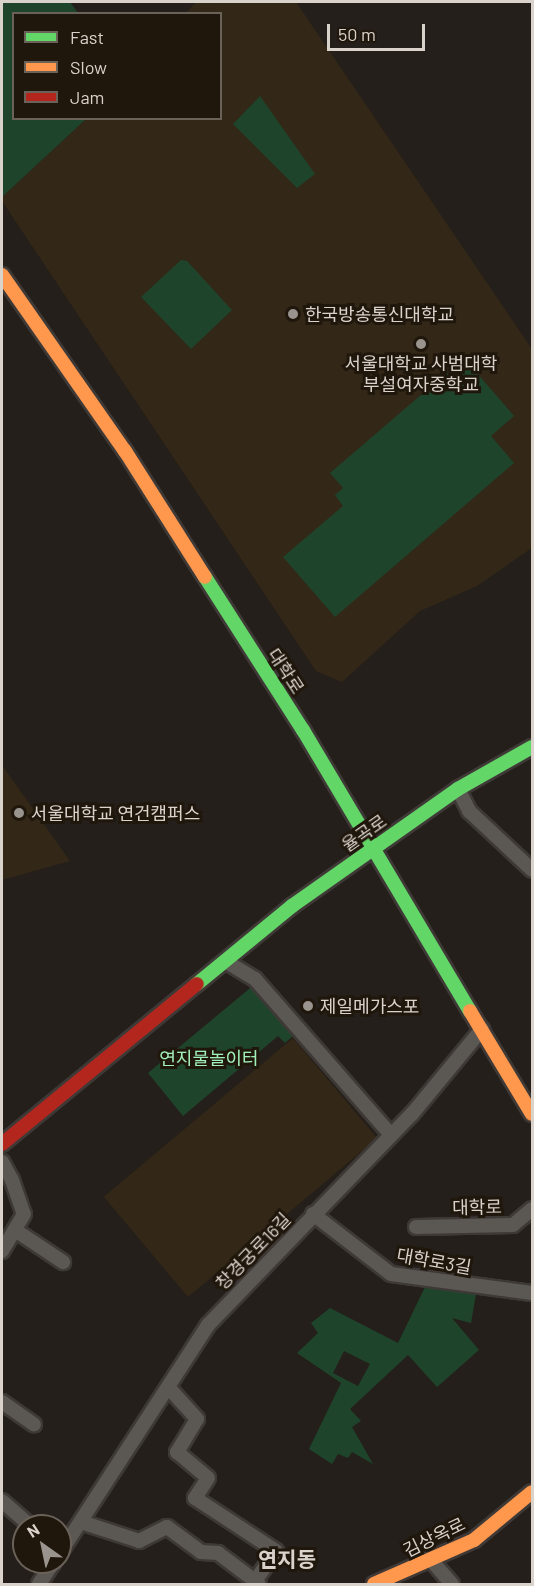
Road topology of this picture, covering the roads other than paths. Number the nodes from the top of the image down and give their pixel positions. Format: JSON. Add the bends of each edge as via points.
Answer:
{"nodes":[{"id":1,"x":2,"y":275,"type":"edge"},
{"id":2,"x":532,"y":747,"type":"edge"},
{"id":3,"x":458,"y":789,"type":"junction"},
{"id":4,"x":372,"y":849,"type":"junction"},
{"id":5,"x":532,"y":870,"type":"edge"},
{"id":6,"x":225,"y":961,"type":"junction"},
{"id":7,"x":482,"y":1029,"type":"junction"},
{"id":8,"x":527,"y":1096,"type":"edge"},
{"id":9,"x":532,"y":1114,"type":"edge"},
{"id":10,"x":391,"y":1135,"type":"junction"},
{"id":11,"x":2,"y":1144,"type":"edge"},
{"id":12,"x":2,"y":1162,"type":"edge"},
{"id":13,"x":532,"y":1209,"type":"edge"},
{"id":14,"x":314,"y":1214,"type":"junction"},
{"id":15,"x":416,"y":1227,"type":"dead end"},
{"id":16,"x":15,"y":1230,"type":"junction"},
{"id":17,"x":2,"y":1251,"type":"edge"},
{"id":18,"x":63,"y":1262,"type":"dead end"},
{"id":19,"x":532,"y":1293,"type":"edge"},
{"id":20,"x":169,"y":1388,"type":"junction"},
{"id":21,"x":4,"y":1408,"type":"edge"},
{"id":22,"x":34,"y":1424,"type":"dead end"},
{"id":23,"x":532,"y":1492,"type":"edge"},
{"id":24,"x":2,"y":1501,"type":"edge"},
{"id":25,"x":17,"y":1514,"type":"edge"},
{"id":26,"x":81,"y":1522,"type":"junction"},
{"id":27,"x":72,"y":1535,"type":"edge"},
{"id":28,"x":431,"y":1560,"type":"junction"},
{"id":29,"x":255,"y":1583,"type":"edge"},
{"id":30,"x":380,"y":1583,"type":"edge"},
{"id":31,"x":453,"y":1584,"type":"edge"}],
"edges":[{"from":1,"to":4,"type":"main road","name":"대학로","via":[[125,451],[303,730]]},
{"from":2,"to":3,"type":"main road","name":"율곡로"},
{"from":3,"to":4,"type":"main road","name":"율곡로"},
{"from":3,"to":5,"type":"street","via":[[469,811]]},
{"from":4,"to":6,"type":"main road","name":"율곡로","via":[[292,906]]},
{"from":4,"to":7,"type":"main road","name":"대학로"},
{"from":6,"to":10,"type":"street","via":[[255,979]]},
{"from":6,"to":11,"type":"main road","name":"율곡로"},
{"from":7,"to":8,"type":"main road","name":"대학로"},
{"from":7,"to":10,"type":"street","name":"창경궁로16길"},
{"from":8,"to":9,"type":"main road","name":"대학로"},
{"from":10,"to":14,"type":"street","name":"창경궁로16길"},
{"from":12,"to":16,"type":"street","via":[[24,1214]]},
{"from":13,"to":15,"type":"street","name":"대학로","via":[[513,1225]]},
{"from":14,"to":19,"type":"street","name":"대학로3길","via":[[391,1274]]},
{"from":14,"to":20,"type":"street","name":"창경궁로16길","via":[[208,1325]]},
{"from":16,"to":17,"type":"street"},
{"from":16,"to":18,"type":"street"},
{"from":20,"to":26,"type":"street","name":"창경궁로16길"},
{"from":20,"to":29,"type":"street","via":[[197,1419],[177,1452],[208,1478],[195,1498],[276,1551]]},
{"from":21,"to":22,"type":"street"},
{"from":23,"to":28,"type":"main road","name":"김상옥로","via":[[474,1540]]},
{"from":24,"to":25,"type":"street"},
{"from":26,"to":27,"type":"street","name":"창경궁로16길"},
{"from":26,"to":29,"type":"street","via":[[139,1541],[166,1527],[201,1552],[218,1553]]},
{"from":28,"to":30,"type":"main road","name":"김상옥로"},
{"from":28,"to":31,"type":"street"}]}
